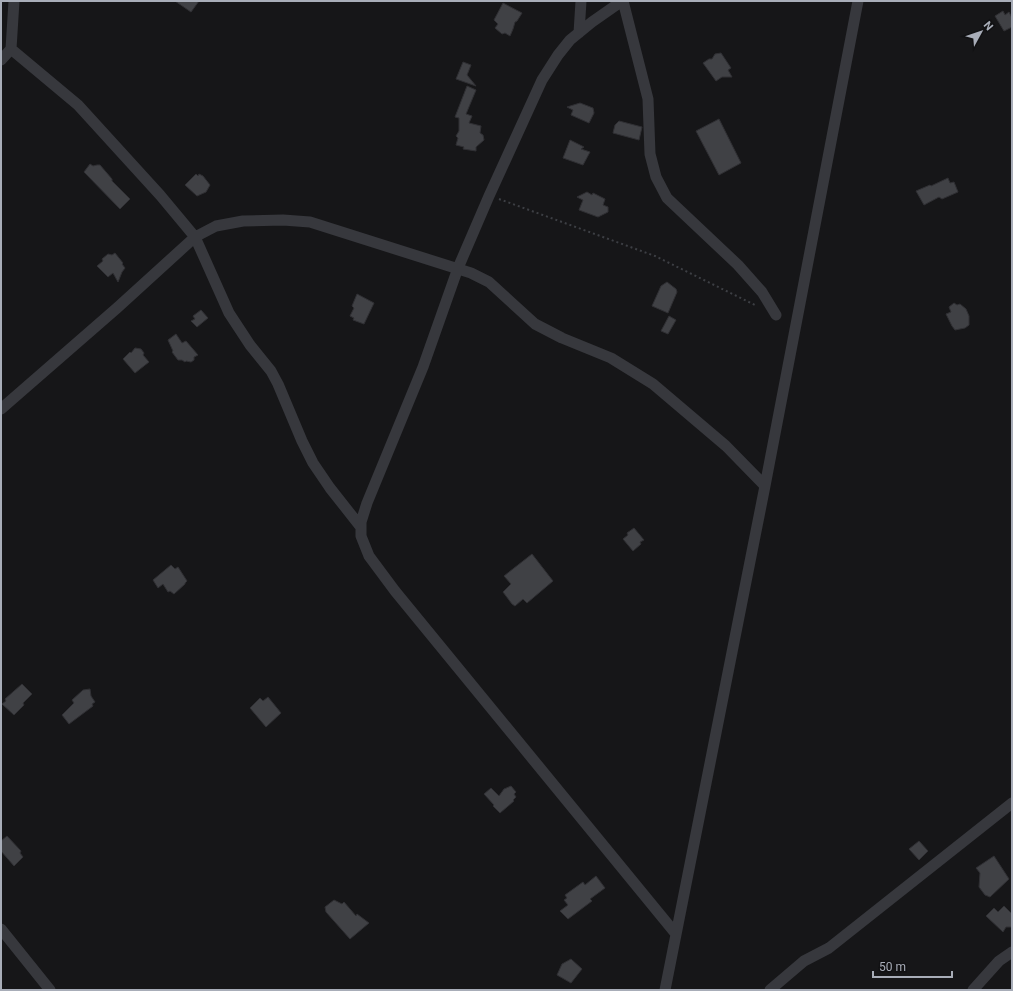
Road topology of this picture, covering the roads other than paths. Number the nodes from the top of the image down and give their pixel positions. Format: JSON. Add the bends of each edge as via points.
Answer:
{"nodes":[{"id":1,"x":14,"y":1,"type":"edge"},
{"id":2,"x":582,"y":1,"type":"edge"},
{"id":3,"x":623,"y":1,"type":"edge"},
{"id":4,"x":858,"y":1,"type":"edge"},
{"id":5,"x":579,"y":33,"type":"junction"},
{"id":6,"x":11,"y":49,"type":"junction"},
{"id":7,"x":1,"y":60,"type":"edge"},
{"id":8,"x":195,"y":237,"type":"junction"},
{"id":9,"x":458,"y":268,"type":"junction"},
{"id":10,"x":776,"y":315,"type":"road end"},
{"id":11,"x":1,"y":409,"type":"edge"},
{"id":12,"x":766,"y":486,"type":"junction"},
{"id":13,"x":360,"y":526,"type":"junction"},
{"id":14,"x":1012,"y":803,"type":"edge"},
{"id":15,"x":1,"y":930,"type":"edge"},
{"id":16,"x":676,"y":934,"type":"junction"},
{"id":17,"x":1012,"y":952,"type":"edge"},
{"id":18,"x":50,"y":990,"type":"edge"},
{"id":19,"x":665,"y":990,"type":"edge"},
{"id":20,"x":770,"y":990,"type":"edge"},
{"id":21,"x":972,"y":990,"type":"edge"}],
"edges":[{"from":1,"to":6,"type":"street"},
{"from":2,"to":5,"type":"street"},
{"from":3,"to":5,"type":"street"},
{"from":3,"to":10,"type":"street","via":[[648,100],[650,154],[656,177],[667,198],[738,265],[762,292]]},
{"from":4,"to":12,"type":"street"},
{"from":5,"to":9,"type":"street","via":[[558,55],[542,80]]},
{"from":6,"to":7,"type":"street"},
{"from":6,"to":8,"type":"street","via":[[78,105]]},
{"from":8,"to":9,"type":"street","via":[[216,226],[243,221],[310,222]]},
{"from":8,"to":11,"type":"street"},
{"from":8,"to":13,"type":"street","via":[[229,313],[278,384],[313,463]]},
{"from":9,"to":12,"type":"street","via":[[489,282],[535,324],[611,358],[653,384],[726,446]]},
{"from":9,"to":13,"type":"street","via":[[423,367]]},
{"from":12,"to":16,"type":"street"},
{"from":13,"to":16,"type":"street","via":[[369,556],[395,591]]},
{"from":14,"to":20,"type":"street","via":[[829,948],[804,961]]},
{"from":15,"to":18,"type":"street"},
{"from":16,"to":19,"type":"street"},
{"from":17,"to":21,"type":"street","via":[[999,961]]}]}
